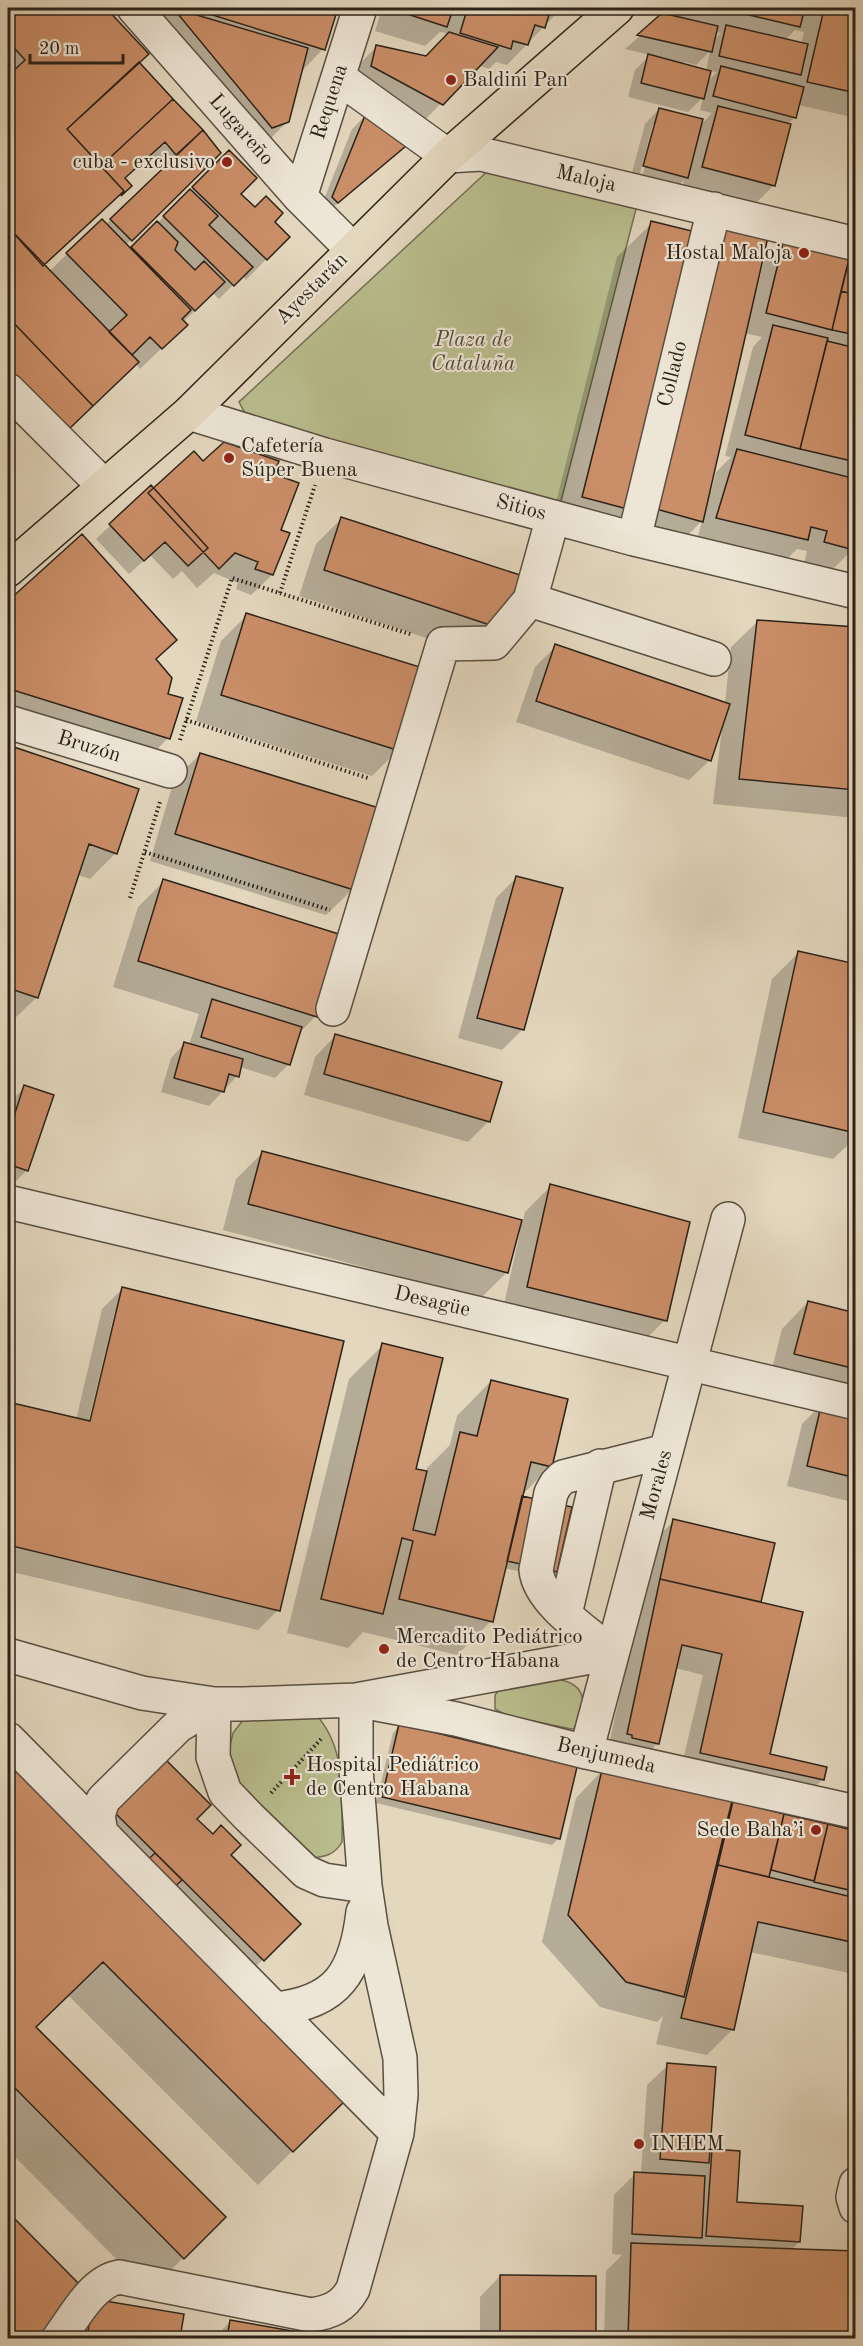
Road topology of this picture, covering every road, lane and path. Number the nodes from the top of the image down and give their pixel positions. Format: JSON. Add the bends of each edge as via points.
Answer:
{"nodes":[{"id":1,"x":134,"y":8,"type":"edge"},
{"id":2,"x":360,"y":8,"type":"edge"},
{"id":3,"x":617,"y":8,"type":"edge"},
{"id":4,"x":338,"y":77,"type":"junction"},
{"id":5,"x":448,"y":156,"type":"junction"},
{"id":6,"x":300,"y":197,"type":"junction"},
{"id":7,"x":714,"y":210,"type":"junction"},
{"id":8,"x":855,"y":244,"type":"edge"},
{"id":9,"x":352,"y":249,"type":"junction"},
{"id":10,"x":8,"y":390,"type":"edge"},
{"id":11,"x":189,"y":413,"type":"junction"},
{"id":12,"x":326,"y":455,"type":"junction"},
{"id":13,"x":104,"y":486,"type":"junction"},
{"id":14,"x":554,"y":517,"type":"junction"},
{"id":15,"x":634,"y":539,"type":"junction"},
{"id":16,"x":8,"y":570,"type":"edge"},
{"id":17,"x":855,"y":592,"type":"edge"},
{"id":18,"x":280,"y":593,"type":"junction"},
{"id":19,"x":530,"y":600,"type":"junction"},
{"id":20,"x":443,"y":644,"type":"junction"},
{"id":21,"x":714,"y":659,"type":"dead end"},
{"id":22,"x":186,"y":720,"type":"junction"},
{"id":23,"x":8,"y":722,"type":"edge"},
{"id":24,"x":170,"y":771,"type":"junction"},
{"id":25,"x":399,"y":788,"type":"junction"},
{"id":26,"x":145,"y":852,"type":"junction"},
{"id":27,"x":130,"y":898,"type":"dead end"},
{"id":28,"x":360,"y":920,"type":"junction"},
{"id":29,"x":333,"y":1009,"type":"dead end"},
{"id":30,"x":8,"y":1202,"type":"edge"},
{"id":31,"x":728,"y":1219,"type":"dead end"},
{"id":32,"x":690,"y":1362,"type":"junction"},
{"id":33,"x":855,"y":1402,"type":"edge"},
{"id":34,"x":666,"y":1451,"type":"junction"},
{"id":35,"x":612,"y":1653,"type":"junction"},
{"id":36,"x":8,"y":1655,"type":"edge"},
{"id":37,"x":356,"y":1700,"type":"junction"},
{"id":38,"x":214,"y":1704,"type":"junction"},
{"id":39,"x":8,"y":1738,"type":"edge"},
{"id":40,"x":586,"y":1752,"type":"junction"},
{"id":41,"x":855,"y":1812,"type":"edge"},
{"id":42,"x":249,"y":1818,"type":"junction"},
{"id":43,"x":101,"y":1833,"type":"junction"},
{"id":44,"x":365,"y":1886,"type":"junction"},
{"id":45,"x":274,"y":2009,"type":"junction"},
{"id":46,"x":397,"y":2133,"type":"junction"},
{"id":47,"x":59,"y":2338,"type":"edge"}],
"edges":[{"from":1,"to":6,"type":"street","name":"Lugareño"},
{"from":2,"to":4,"type":"street","name":"Requena"},
{"from":3,"to":5,"type":"main road","name":"Ayestarán"},
{"from":4,"to":5,"type":"street"},
{"from":4,"to":6,"type":"street","name":"Requena"},
{"from":5,"to":7,"type":"street","name":"Maloja","via":[[481,154]]},
{"from":5,"to":9,"type":"main road","name":"Ayestarán"},
{"from":6,"to":9,"type":"street","name":"Lugareño"},
{"from":7,"to":8,"type":"street","name":"Maloja"},
{"from":7,"to":15,"type":"street","name":"Collado"},
{"from":9,"to":11,"type":"main road","name":"Ayestarán"},
{"from":10,"to":13,"type":"street"},
{"from":11,"to":12,"type":"street","name":"Sitios"},
{"from":11,"to":13,"type":"main road","name":"Ayestarán"},
{"from":12,"to":14,"type":"street","name":"Sitios"},
{"from":12,"to":18,"type":"path"},
{"from":13,"to":16,"type":"main road","name":"Ayestarán"},
{"from":14,"to":15,"type":"street","name":"Sitios"},
{"from":14,"to":19,"type":"street"},
{"from":15,"to":17,"type":"street","name":"Sitios"},
{"from":18,"to":20,"type":"path"},
{"from":18,"to":22,"type":"path","via":[[232,578]]},
{"from":19,"to":20,"type":"street","via":[[494,643]]},
{"from":19,"to":21,"type":"street"},
{"from":20,"to":25,"type":"street"},
{"from":22,"to":24,"type":"path"},
{"from":22,"to":25,"type":"path"},
{"from":23,"to":24,"type":"street","name":"Bruzón"},
{"from":24,"to":26,"type":"path"},
{"from":25,"to":28,"type":"street"},
{"from":26,"to":27,"type":"path"},
{"from":26,"to":28,"type":"path"},
{"from":28,"to":29,"type":"street"},
{"from":30,"to":32,"type":"street","name":"Desagüe"},
{"from":31,"to":32,"type":"street","name":"Morales"},
{"from":32,"to":33,"type":"street","name":"Desagüe"},
{"from":32,"to":34,"type":"street","name":"Morales"},
{"from":34,"to":35,"type":"street","name":"Morales"},
{"from":34,"to":35,"type":"street","via":[[563,1477],[551,1493],[537,1580],[565,1614]]},
{"from":35,"to":37,"type":"street"},
{"from":35,"to":40,"type":"street","name":"Morales"},
{"from":36,"to":38,"type":"street","via":[[142,1693]]},
{"from":37,"to":38,"type":"street"},
{"from":37,"to":40,"type":"street","name":"Benjumeda","via":[[456,1719]]},
{"from":37,"to":42,"type":"path"},
{"from":37,"to":44,"type":"street","via":[[356,1769]]},
{"from":38,"to":42,"type":"street","via":[[213,1757],[225,1792]]},
{"from":38,"to":43,"type":"street","via":[[178,1726],[103,1800],[98,1815]]},
{"from":39,"to":43,"type":"street"},
{"from":40,"to":41,"type":"street","name":"Benjumeda"},
{"from":42,"to":44,"type":"street","via":[[306,1872],[324,1880]]},
{"from":43,"to":45,"type":"street"},
{"from":44,"to":45,"type":"street","via":[[356,1951],[341,1979],[315,2001]]},
{"from":44,"to":46,"type":"street","via":[[400,2058]]},
{"from":45,"to":46,"type":"street"},
{"from":46,"to":47,"type":"street","via":[[358,2275],[346,2301],[338,2308],[311,2315],[119,2277],[111,2278],[90,2296]]}]}
